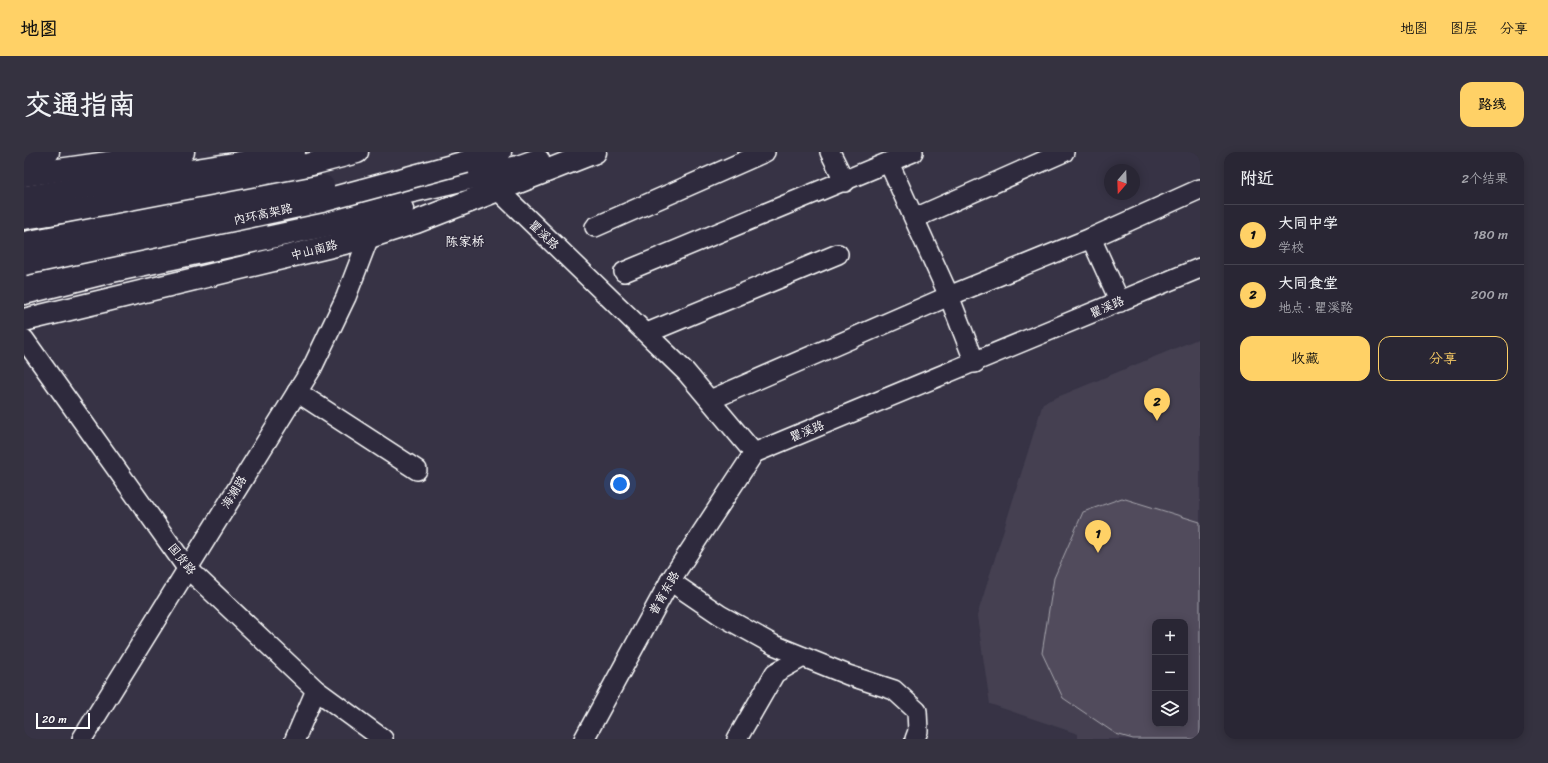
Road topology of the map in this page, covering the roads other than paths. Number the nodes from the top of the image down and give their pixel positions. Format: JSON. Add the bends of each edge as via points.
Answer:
{"nodes":[{"id":1,"x":48,"y":152,"type":"edge"},
{"id":2,"x":183,"y":152,"type":"edge"},
{"id":3,"x":294,"y":152,"type":"edge"},
{"id":4,"x":357,"y":152,"type":"edge"},
{"id":5,"x":500,"y":152,"type":"edge"},
{"id":6,"x":560,"y":152,"type":"edge"},
{"id":7,"x":595,"y":152,"type":"edge"},
{"id":8,"x":765,"y":152,"type":"edge"},
{"id":9,"x":830,"y":152,"type":"edge"},
{"id":10,"x":912,"y":152,"type":"edge"},
{"id":11,"x":1064,"y":152,"type":"edge"},
{"id":12,"x":24,"y":155,"type":"edge"},
{"id":13,"x":466,"y":162,"type":"junction"},
{"id":14,"x":889,"y":163,"type":"junction"},
{"id":15,"x":518,"y":167,"type":"junction"},
{"id":16,"x":24,"y":175,"type":"edge"},
{"id":17,"x":845,"y":182,"type":"junction"},
{"id":18,"x":1200,"y":189,"type":"edge"},
{"id":19,"x":498,"y":190,"type":"junction"},
{"id":20,"x":24,"y":197,"type":"edge"},
{"id":21,"x":24,"y":218,"type":"edge"},
{"id":22,"x":915,"y":218,"type":"junction"},
{"id":23,"x":595,"y":227,"type":"dead end"},
{"id":24,"x":369,"y":237,"type":"junction"},
{"id":25,"x":1091,"y":238,"type":"junction"},
{"id":26,"x":24,"y":243,"type":"edge"},
{"id":27,"x":838,"y":254,"type":"dead end"},
{"id":28,"x":24,"y":264,"type":"edge"},
{"id":29,"x":1200,"y":268,"type":"edge"},
{"id":30,"x":624,"y":272,"type":"dead end"},
{"id":31,"x":24,"y":276,"type":"edge"},
{"id":32,"x":24,"y":293,"type":"edge"},
{"id":33,"x":949,"y":296,"type":"junction"},
{"id":34,"x":1120,"y":302,"type":"junction"},
{"id":35,"x":24,"y":320,"type":"edge"},
{"id":36,"x":647,"y":333,"type":"junction"},
{"id":37,"x":24,"y":339,"type":"edge"},
{"id":38,"x":974,"y":363,"type":"junction"},
{"id":39,"x":296,"y":392,"type":"junction"},
{"id":40,"x":710,"y":400,"type":"junction"},
{"id":41,"x":754,"y":453,"type":"junction"},
{"id":42,"x":417,"y":470,"type":"dead end"},
{"id":43,"x":187,"y":568,"type":"junction"},
{"id":44,"x":670,"y":581,"type":"junction"},
{"id":45,"x":803,"y":657,"type":"junction"},
{"id":46,"x":316,"y":690,"type":"junction"},
{"id":47,"x":82,"y":739,"type":"edge"},
{"id":48,"x":295,"y":739,"type":"edge"},
{"id":49,"x":383,"y":739,"type":"edge"},
{"id":50,"x":584,"y":739,"type":"edge"},
{"id":51,"x":736,"y":739,"type":"edge"},
{"id":52,"x":915,"y":739,"type":"edge"}],
"edges":[{"from":1,"to":12,"type":"main road"},
{"from":2,"to":16,"type":"main road"},
{"from":3,"to":20,"type":"main road"},
{"from":4,"to":21,"type":"main road","via":[[254,179]]},
{"from":5,"to":13,"type":"main road","name":"内环高架路"},
{"from":6,"to":15,"type":"main road"},
{"from":7,"to":19,"type":"main road","name":"中山南路"},
{"from":8,"to":23,"type":"street"},
{"from":9,"to":17,"type":"street"},
{"from":10,"to":14,"type":"street"},
{"from":11,"to":22,"type":"street"},
{"from":13,"to":26,"type":"main road","bridge":true,"via":[[318,187]]},
{"from":13,"to":28,"type":"main road","name":"内环高架路","bridge":true,"via":[[322,201]]},
{"from":14,"to":17,"type":"street"},
{"from":14,"to":22,"type":"street"},
{"from":15,"to":31,"type":"main road"},
{"from":15,"to":32,"type":"main road","via":[[402,209],[112,271]]},
{"from":17,"to":30,"type":"street"},
{"from":18,"to":25,"type":"street"},
{"from":19,"to":24,"type":"main road","name":"中山南路"},
{"from":19,"to":36,"type":"street","name":"瞿溪路"},
{"from":22,"to":33,"type":"street"},
{"from":24,"to":35,"type":"main road","name":"中山南路"},
{"from":24,"to":39,"type":"street","name":"海潮路","via":[[346,298],[312,368]]},
{"from":25,"to":33,"type":"street"},
{"from":25,"to":34,"type":"street"},
{"from":27,"to":36,"type":"street"},
{"from":29,"to":34,"type":"street","name":"瞿溪路"},
{"from":33,"to":38,"type":"street"},
{"from":33,"to":40,"type":"street"},
{"from":34,"to":38,"type":"street","name":"瞿溪路"},
{"from":36,"to":40,"type":"street","name":"瞿溪路"},
{"from":37,"to":43,"type":"street","name":"国货路"},
{"from":38,"to":41,"type":"street","name":"瞿溪路"},
{"from":39,"to":42,"type":"street"},
{"from":39,"to":43,"type":"street","name":"海潮路"},
{"from":40,"to":41,"type":"street","name":"瞿溪路"},
{"from":41,"to":44,"type":"street","name":"普育东路"},
{"from":43,"to":46,"type":"street","name":"国货路"},
{"from":43,"to":47,"type":"street","name":"海潮路"},
{"from":44,"to":45,"type":"street","via":[[720,615],[774,645]]},
{"from":44,"to":50,"type":"street","name":"普育东路"},
{"from":45,"to":51,"type":"street","via":[[775,673]]},
{"from":45,"to":52,"type":"street","via":[[894,690],[917,711],[918,731]]},
{"from":46,"to":48,"type":"street"},
{"from":46,"to":49,"type":"street","name":"国货路"}]}
